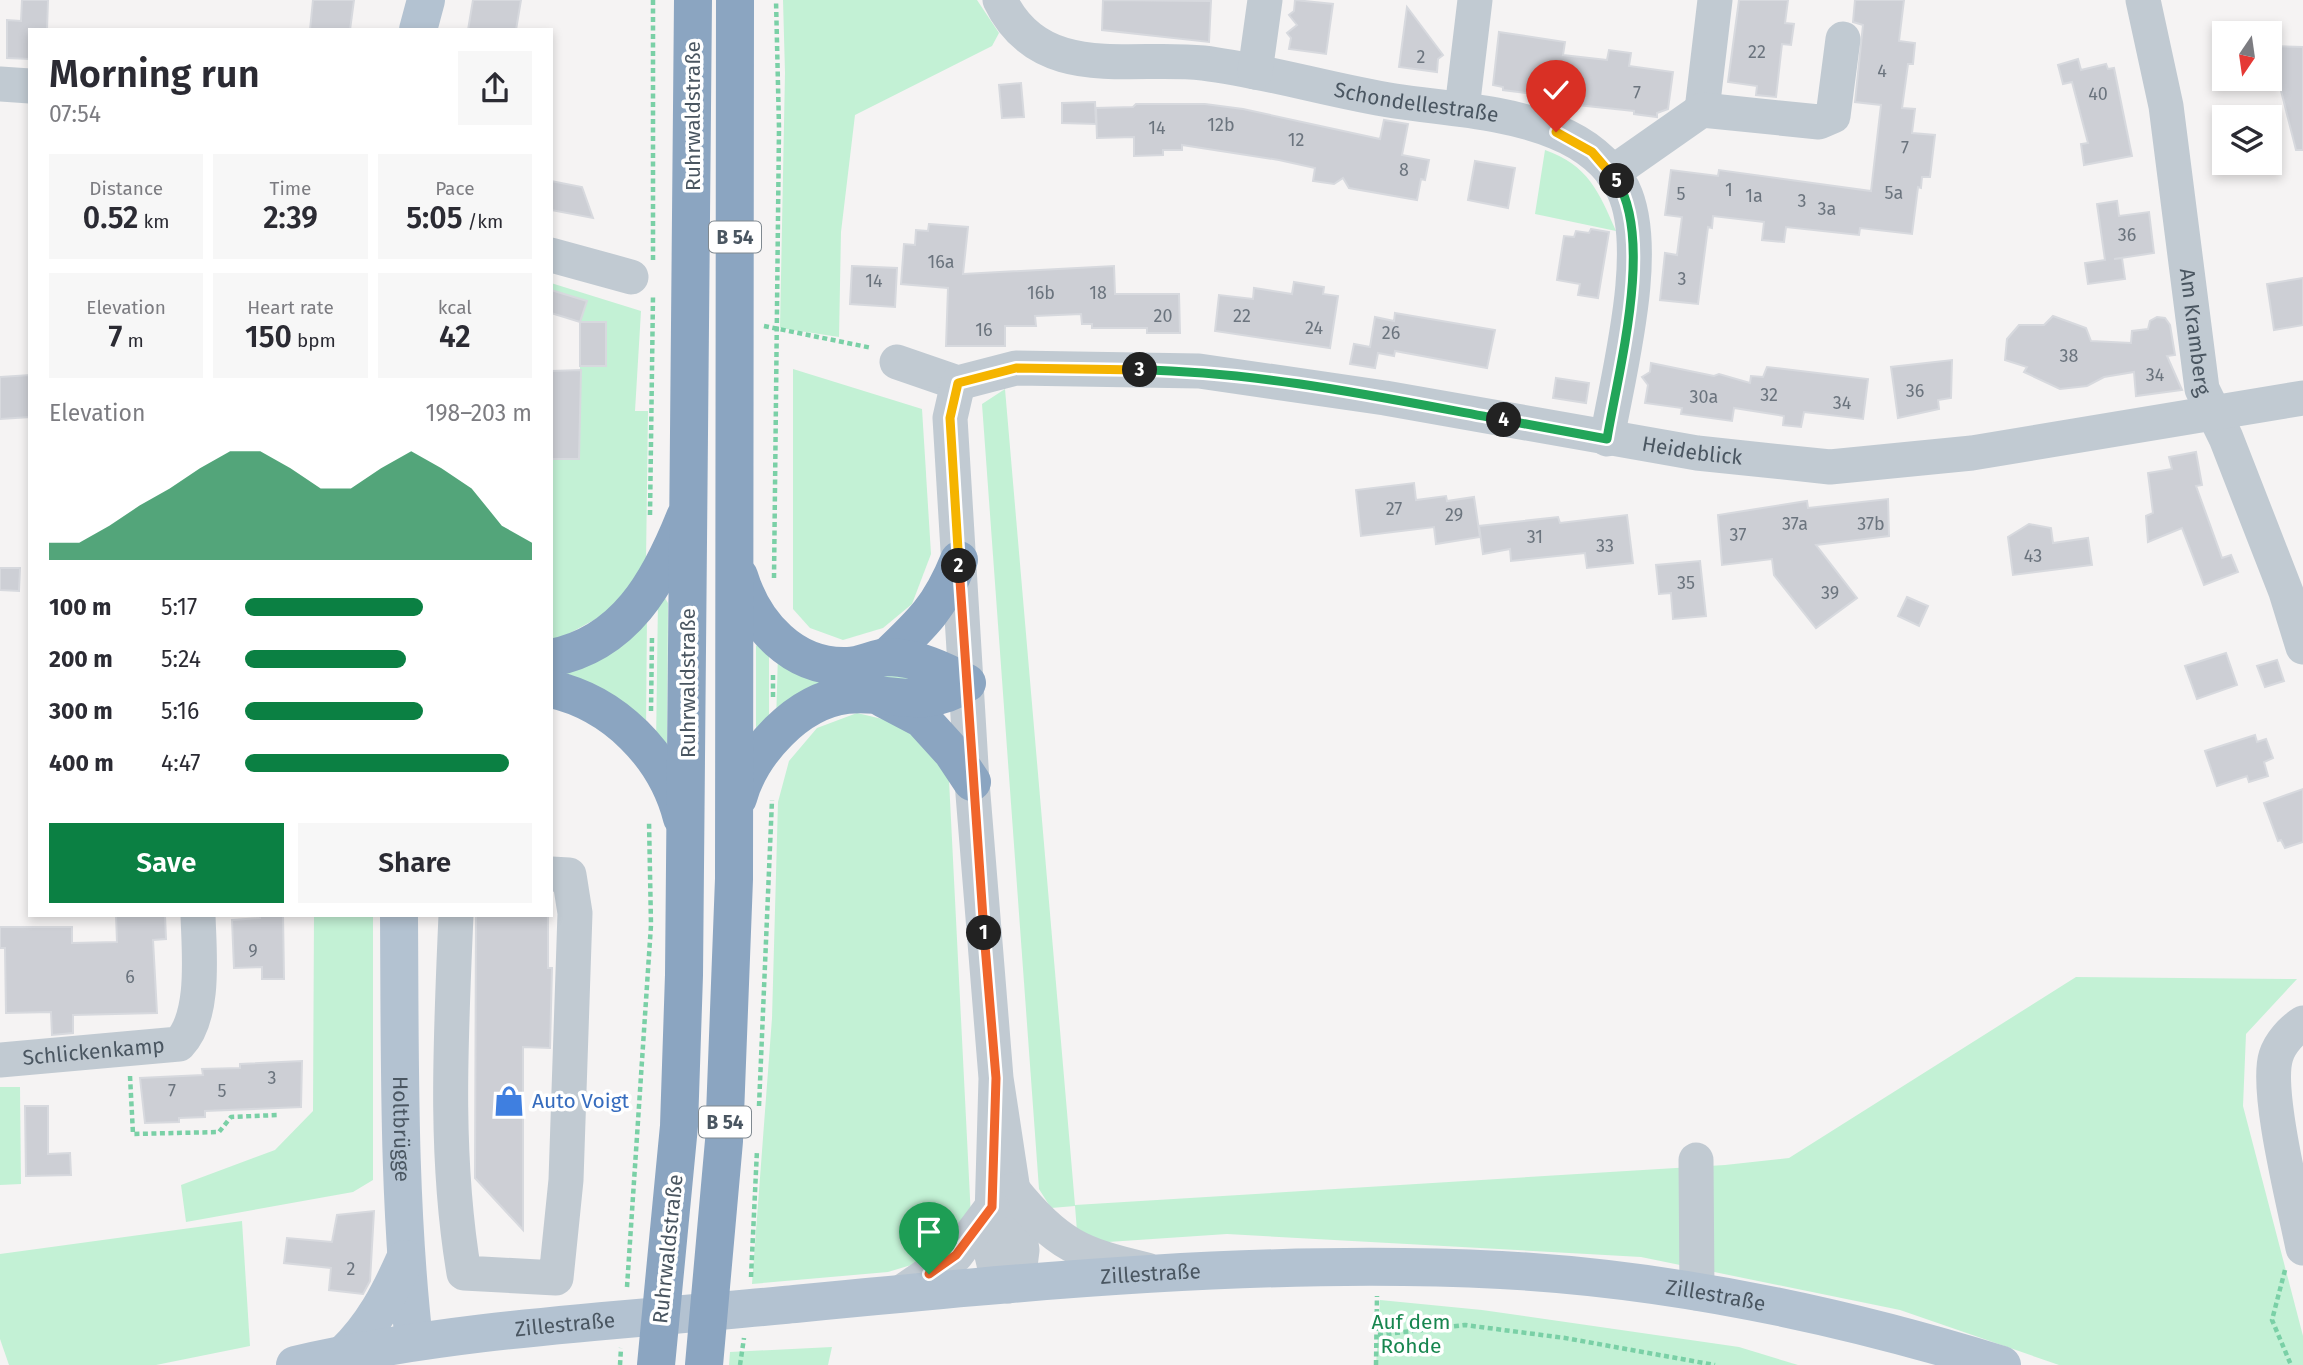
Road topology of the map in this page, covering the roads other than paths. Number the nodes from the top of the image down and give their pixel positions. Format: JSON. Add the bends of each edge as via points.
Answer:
{"nodes":[{"id":1,"x":426,"y":0,"type":"edge"},
{"id":2,"x":693,"y":0,"type":"edge"},
{"id":3,"x":735,"y":0,"type":"edge"},
{"id":4,"x":1000,"y":0,"type":"edge"},
{"id":5,"x":1265,"y":0,"type":"edge"},
{"id":6,"x":1475,"y":0,"type":"edge"},
{"id":7,"x":1715,"y":0,"type":"edge"},
{"id":8,"x":2143,"y":0,"type":"edge"},
{"id":9,"x":419,"y":28,"type":"edge"},
{"id":10,"x":1843,"y":38,"type":"dead end"},
{"id":11,"x":1255,"y":72,"type":"junction"},
{"id":12,"x":0,"y":84,"type":"edge"},
{"id":13,"x":28,"y":86,"type":"edge"},
{"id":14,"x":1462,"y":109,"type":"junction"},
{"id":15,"x":1702,"y":110,"type":"junction"},
{"id":16,"x":1612,"y":173,"type":"junction"},
{"id":17,"x":553,"y":256,"type":"edge"},
{"id":18,"x":631,"y":277,"type":"dead end"},
{"id":19,"x":891,"y":356,"type":"road end"},
{"id":20,"x":958,"y":383,"type":"junction"},
{"id":21,"x":2303,"y":398,"type":"edge"},
{"id":22,"x":2213,"y":413,"type":"junction"},
{"id":23,"x":1607,"y":439,"type":"junction"},
{"id":24,"x":690,"y":504,"type":"junction"},
{"id":25,"x":733,"y":560,"type":"junction"},
{"id":26,"x":959,"y":560,"type":"junction"},
{"id":27,"x":2303,"y":647,"type":"edge"},
{"id":28,"x":887,"y":657,"type":"junction"},
{"id":29,"x":553,"y":658,"type":"edge"},
{"id":30,"x":967,"y":683,"type":"junction"},
{"id":31,"x":553,"y":689,"type":"edge"},
{"id":32,"x":879,"y":697,"type":"junction"},
{"id":33,"x":972,"y":782,"type":"junction"},
{"id":34,"x":734,"y":821,"type":"junction"},
{"id":35,"x":687,"y":849,"type":"junction"},
{"id":36,"x":553,"y":874,"type":"edge"},
{"id":37,"x":198,"y":917,"type":"edge"},
{"id":38,"x":399,"y":917,"type":"edge"},
{"id":39,"x":456,"y":917,"type":"edge"},
{"id":40,"x":2303,"y":1023,"type":"edge"},
{"id":41,"x":0,"y":1060,"type":"edge"},
{"id":42,"x":1696,"y":1160,"type":"dead end"},
{"id":43,"x":1003,"y":1198,"type":"junction"},
{"id":44,"x":2294,"y":1258,"type":"edge"},
{"id":45,"x":405,"y":1259,"type":"junction"},
{"id":46,"x":1164,"y":1274,"type":"junction"},
{"id":47,"x":1008,"y":1286,"type":"junction"},
{"id":48,"x":1697,"y":1293,"type":"junction"},
{"id":49,"x":899,"y":1294,"type":"junction"},
{"id":50,"x":414,"y":1341,"type":"junction"},
{"id":51,"x":344,"y":1354,"type":"junction"},
{"id":52,"x":295,"y":1365,"type":"edge"},
{"id":53,"x":656,"y":1365,"type":"edge"},
{"id":54,"x":704,"y":1365,"type":"edge"},
{"id":55,"x":2002,"y":1365,"type":"edge"}],
"edges":[{"from":1,"to":9,"type":"main road"},
{"from":2,"to":24,"type":"highway","name":"Ruhrwaldstraße","number":"B 54"},
{"from":3,"to":25,"type":"highway","name":"Ruhrwaldstraße","number":"B 54"},
{"from":4,"to":11,"type":"street","name":"Schondellestraße","via":[[1029,37],[1065,56],[1107,63],[1202,63]]},
{"from":5,"to":11,"type":"street"},
{"from":6,"to":14,"type":"street"},
{"from":7,"to":15,"type":"street"},
{"from":8,"to":22,"type":"street","name":"Am Kramberg","via":[[2166,106],[2202,388]]},
{"from":10,"to":15,"type":"street","via":[[1833,116],[1819,122]]},
{"from":11,"to":14,"type":"street","name":"Schondellestraße","via":[[1395,101]]},
{"from":12,"to":13,"type":"street"},
{"from":14,"to":16,"type":"street","name":"Schondellestraße","via":[[1556,132],[1592,152]]},
{"from":15,"to":16,"type":"street"},
{"from":16,"to":23,"type":"street","name":"Schondellestraße","via":[[1627,201],[1634,245],[1633,279]]},
{"from":17,"to":18,"type":"street"},
{"from":19,"to":20,"type":"street"},
{"from":20,"to":23,"type":"street","name":"Heideblick","via":[[1016,368],[1199,371],[1385,398]]},
{"from":20,"to":26,"type":"street","via":[[950,418]]},
{"from":21,"to":22,"type":"street","name":"Heideblick"},
{"from":22,"to":23,"type":"street","name":"Heideblick","via":[[1972,453],[1830,467]]},
{"from":22,"to":27,"type":"street","name":"Am Kramberg"},
{"from":24,"to":29,"type":"highway","via":[[639,606],[617,629],[571,654]]},
{"from":24,"to":35,"type":"highway","name":"Ruhrwaldstraße","number":"B 54"},
{"from":25,"to":28,"type":"highway","via":[[752,608],[773,636],[792,651],[828,666],[851,667]]},
{"from":25,"to":34,"type":"highway","name":"Ruhrwaldstraße","number":"B 54"},
{"from":26,"to":28,"type":"highway","via":[[923,624]]},
{"from":26,"to":30,"type":"street"},
{"from":28,"to":30,"type":"highway","via":[[922,663]]},
{"from":30,"to":32,"type":"highway","via":[[941,698]]},
{"from":30,"to":33,"type":"street"},
{"from":31,"to":35,"type":"highway","via":[[577,695],[612,714],[650,756],[672,788]]},
{"from":32,"to":33,"type":"highway","via":[[922,719]]},
{"from":32,"to":34,"type":"highway","via":[[846,695],[801,713],[758,757],[745,779]]},
{"from":33,"to":43,"type":"street"},
{"from":34,"to":54,"type":"highway","name":"Ruhrwaldstraße","number":"B 54","via":[[724,1141]]},
{"from":35,"to":53,"type":"highway","name":"Ruhrwaldstraße","number":"B 54","via":[[679,1126]]},
{"from":36,"to":39,"type":"street","via":[[569,875],[575,913],[566,1180],[556,1278],[464,1273],[454,1215],[449,1086]]},
{"from":37,"to":41,"type":"street","name":"Schlickenkamp","via":[[200,975],[189,1033],[179,1044]]},
{"from":38,"to":45,"type":"main road","name":"Holtbrügge"},
{"from":40,"to":44,"type":"street","via":[[2292,1030],[2276,1056],[2273,1095]]},
{"from":42,"to":48,"type":"street"},
{"from":43,"to":46,"type":"street","via":[[1057,1238],[1111,1262]]},
{"from":43,"to":47,"type":"street","via":[[1023,1250]]},
{"from":43,"to":49,"type":"street","via":[[956,1255]]},
{"from":45,"to":50,"type":"main road","name":"Holtbrügge"},
{"from":45,"to":51,"type":"main road","via":[[384,1305]]},
{"from":46,"to":47,"type":"main road","name":"Zillestraße"},
{"from":46,"to":48,"type":"main road","name":"Zillestraße","via":[[1377,1266],[1492,1270]]},
{"from":47,"to":49,"type":"main road","name":"Zillestraße"},
{"from":48,"to":55,"type":"main road","name":"Zillestraße","via":[[1827,1319]]},
{"from":49,"to":50,"type":"main road","name":"Zillestraße"},
{"from":50,"to":51,"type":"main road","name":"Zillestraße"},
{"from":51,"to":52,"type":"main road","name":"Zillestraße"}]}
